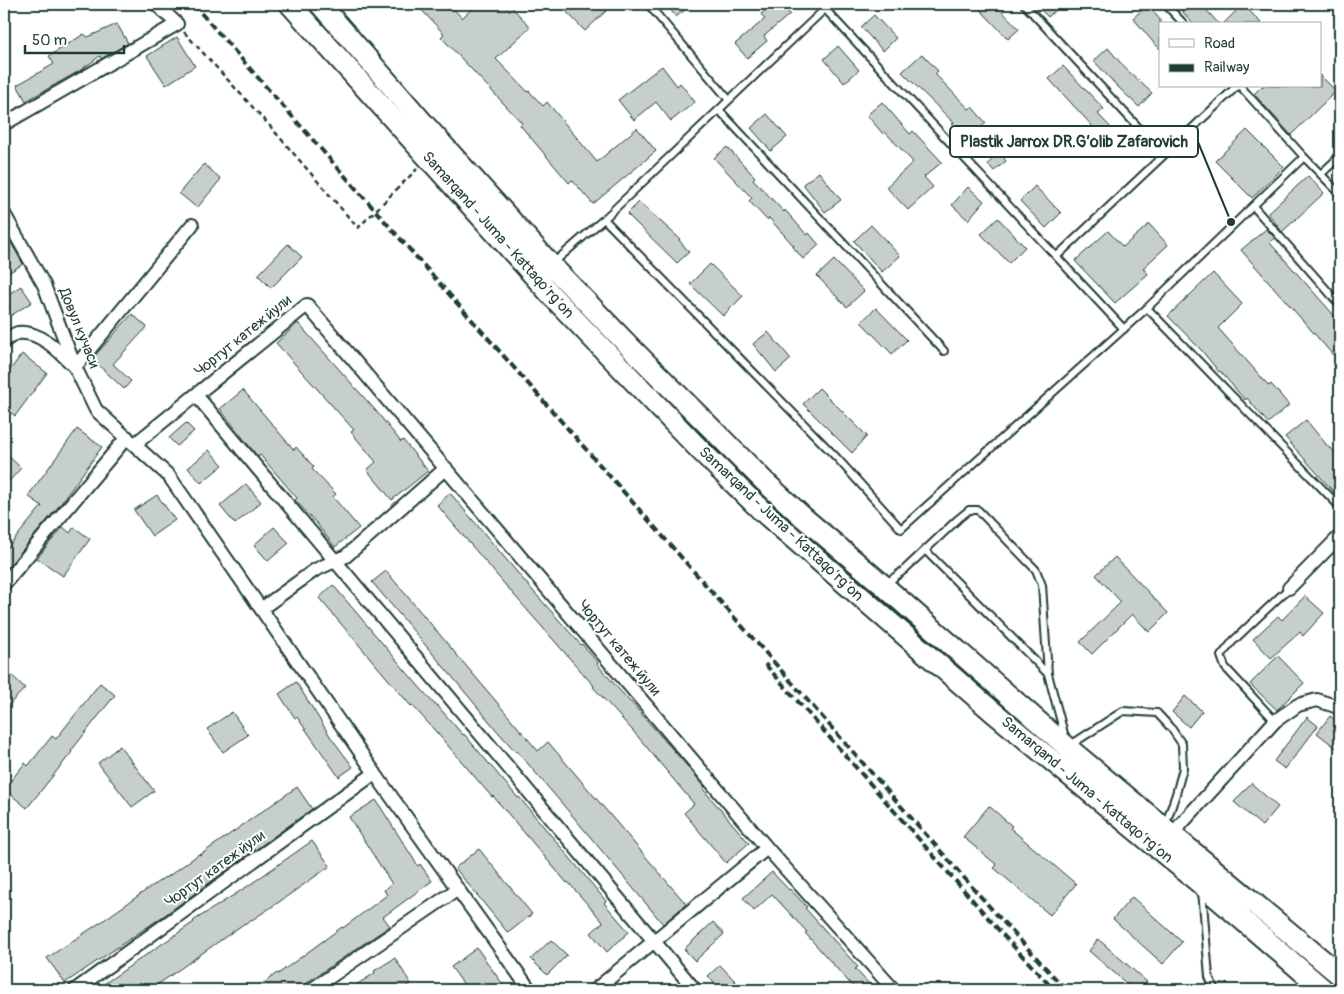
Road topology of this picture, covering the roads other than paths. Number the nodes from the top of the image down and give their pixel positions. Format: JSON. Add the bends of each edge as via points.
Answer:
{"nodes":[{"id":1,"x":156,"y":4,"type":"edge"},
{"id":2,"x":290,"y":4,"type":"edge"},
{"id":3,"x":320,"y":4,"type":"edge"},
{"id":4,"x":648,"y":4,"type":"edge"},
{"id":5,"x":1024,"y":4,"type":"edge"},
{"id":6,"x":1165,"y":4,"type":"edge"},
{"id":7,"x":827,"y":6,"type":"edge"},
{"id":8,"x":1182,"y":22,"type":"edge"},
{"id":9,"x":1237,"y":88,"type":"edge"},
{"id":10,"x":1241,"y":88,"type":"edge"},
{"id":11,"x":729,"y":100,"type":"junction"},
{"id":12,"x":719,"y":110,"type":"junction"},
{"id":13,"x":4,"y":124,"type":"edge"},
{"id":14,"x":418,"y":132,"type":"junction"},
{"id":15,"x":1164,"y":155,"type":"junction"},
{"id":16,"x":1304,"y":156,"type":"junction"},
{"id":17,"x":1340,"y":156,"type":"edge"},
{"id":18,"x":1321,"y":174,"type":"junction"},
{"id":19,"x":1340,"y":194,"type":"edge"},
{"id":20,"x":1253,"y":206,"type":"junction"},
{"id":21,"x":4,"y":214,"type":"edge"},
{"id":22,"x":604,"y":219,"type":"junction"},
{"id":23,"x":192,"y":225,"type":"dead end"},
{"id":24,"x":1057,"y":256,"type":"junction"},
{"id":25,"x":551,"y":265,"type":"junction"},
{"id":26,"x":1340,"y":305,"type":"edge"},
{"id":27,"x":1147,"y":308,"type":"junction"},
{"id":28,"x":1124,"y":329,"type":"junction"},
{"id":29,"x":4,"y":341,"type":"edge"},
{"id":30,"x":944,"y":351,"type":"dead end"},
{"id":31,"x":75,"y":367,"type":"junction"},
{"id":32,"x":196,"y":395,"type":"junction"},
{"id":33,"x":131,"y":440,"type":"junction"},
{"id":34,"x":446,"y":468,"type":"junction"},
{"id":35,"x":1340,"y":507,"type":"edge"},
{"id":36,"x":1340,"y":536,"type":"edge"},
{"id":37,"x":925,"y":550,"type":"junction"},
{"id":38,"x":336,"y":560,"type":"junction"},
{"id":39,"x":4,"y":584,"type":"edge"},
{"id":40,"x":884,"y":586,"type":"junction"},
{"id":41,"x":1289,"y":588,"type":"joint"},
{"id":42,"x":262,"y":609,"type":"junction"},
{"id":43,"x":1048,"y":674,"type":"junction"},
{"id":44,"x":1340,"y":708,"type":"edge"},
{"id":45,"x":1275,"y":721,"type":"junction"},
{"id":46,"x":1067,"y":747,"type":"junction"},
{"id":47,"x":375,"y":773,"type":"junction"},
{"id":48,"x":1168,"y":830,"type":"junction"},
{"id":49,"x":767,"y":848,"type":"junction"},
{"id":50,"x":1207,"y":876,"type":"junction"},
{"id":51,"x":458,"y":889,"type":"junction"},
{"id":52,"x":654,"y":942,"type":"junction"},
{"id":53,"x":1340,"y":975,"type":"edge"},
{"id":54,"x":75,"y":990,"type":"edge"},
{"id":55,"x":312,"y":990,"type":"edge"},
{"id":56,"x":530,"y":990,"type":"edge"},
{"id":57,"x":595,"y":990,"type":"edge"},
{"id":58,"x":695,"y":990,"type":"edge"},
{"id":59,"x":894,"y":990,"type":"edge"},
{"id":60,"x":1215,"y":990,"type":"edge"},
{"id":61,"x":1324,"y":990,"type":"edge"}],
"edges":[{"from":1,"to":13,"type":"street","via":[[176,24]]},
{"from":2,"to":14,"type":"main road","name":"Samarqand - Juma - Kattaqo‘rg‘on"},
{"from":3,"to":14,"type":"main road","name":"Samarqand - Juma - Kattaqo‘rg‘on"},
{"from":4,"to":11,"type":"lane"},
{"from":5,"to":15,"type":"lane"},
{"from":6,"to":8,"type":"lane"},
{"from":7,"to":11,"type":"lane"},
{"from":7,"to":24,"type":"lane"},
{"from":9,"to":15,"type":"lane"},
{"from":10,"to":16,"type":"lane"},
{"from":11,"to":12,"type":"lane"},
{"from":12,"to":22,"type":"lane"},
{"from":12,"to":30,"type":"lane"},
{"from":14,"to":25,"type":"main road","name":"Samarqand - Juma - Kattaqo‘rg‘on"},
{"from":14,"to":50,"type":"main road","name":"Samarqand - Juma - Kattaqo‘rg‘on","via":[[427,158],[554,298],[762,510],[992,711]]},
{"from":15,"to":24,"type":"lane"},
{"from":16,"to":18,"type":"lane"},
{"from":16,"to":20,"type":"lane"},
{"from":17,"to":18,"type":"lane"},
{"from":18,"to":19,"type":"lane"},
{"from":20,"to":26,"type":"lane"},
{"from":20,"to":27,"type":"lane"},
{"from":21,"to":31,"type":"street","name":"Довул кучаси","via":[[44,285]]},
{"from":22,"to":25,"type":"lane"},
{"from":22,"to":28,"type":"lane","via":[[830,451],[901,529]]},
{"from":23,"to":31,"type":"street"},
{"from":24,"to":28,"type":"lane"},
{"from":25,"to":40,"type":"main road","name":"Samarqand - Juma - Kattaqo‘rg‘on","via":[[764,481]]},
{"from":27,"to":28,"type":"lane"},
{"from":27,"to":35,"type":"lane"},
{"from":29,"to":31,"type":"street","via":[[16,333],[32,334],[55,346]]},
{"from":31,"to":33,"type":"street","name":"Довул кучаси","via":[[96,410]]},
{"from":32,"to":33,"type":"street","name":"Чортут катеж йули"},
{"from":32,"to":34,"type":"street","name":"Чортут катеж йули","via":[[307,305]]},
{"from":32,"to":38,"type":"street","name":"Чортут катеж йули"},
{"from":33,"to":39,"type":"street","name":"Чортут катеж йули"},
{"from":33,"to":42,"type":"street","via":[[169,476]]},
{"from":34,"to":38,"type":"street","via":[[346,556]]},
{"from":34,"to":49,"type":"street","name":"Чортут катеж йули"},
{"from":36,"to":41,"type":"street"},
{"from":37,"to":40,"type":"lane"},
{"from":37,"to":43,"type":"lane"},
{"from":37,"to":43,"type":"lane","via":[[969,510],[978,510],[1036,570],[1042,585]]},
{"from":38,"to":42,"type":"street","via":[[315,570]]},
{"from":38,"to":52,"type":"street","name":"Чортут катеж йули"},
{"from":40,"to":46,"type":"main road","name":"Samarqand - Juma - Kattaqo‘rg‘on"},
{"from":41,"to":45,"type":"lane","via":[[1221,656],[1225,667]]},
{"from":42,"to":47,"type":"street"},
{"from":43,"to":46,"type":"lane"},
{"from":44,"to":45,"type":"street","via":[[1317,700],[1298,705]]},
{"from":45,"to":48,"type":"street"},
{"from":46,"to":48,"type":"main road","name":"Samarqand - Juma - Kattaqo‘rg‘on"},
{"from":46,"to":48,"type":"lane","via":[[1124,711],[1157,714],[1182,744],[1183,768]]},
{"from":47,"to":51,"type":"street"},
{"from":47,"to":54,"type":"street","name":"Чортут катеж йули"},
{"from":48,"to":50,"type":"main road","name":"Samarqand - Juma - Kattaqo‘rg‘on"},
{"from":49,"to":52,"type":"street"},
{"from":49,"to":59,"type":"street","name":"Чортут катеж йули"},
{"from":50,"to":53,"type":"main road","name":"Samarqand - Juma - Kattaqo‘rg‘on"},
{"from":50,"to":60,"type":"lane","via":[[1209,977]]},
{"from":50,"to":61,"type":"main road","name":"Samarqand - Juma - Kattaqo‘rg‘on"},
{"from":51,"to":55,"type":"street"},
{"from":51,"to":56,"type":"street"},
{"from":52,"to":57,"type":"street"},
{"from":52,"to":58,"type":"street","name":"Чортут катеж йули"}]}
